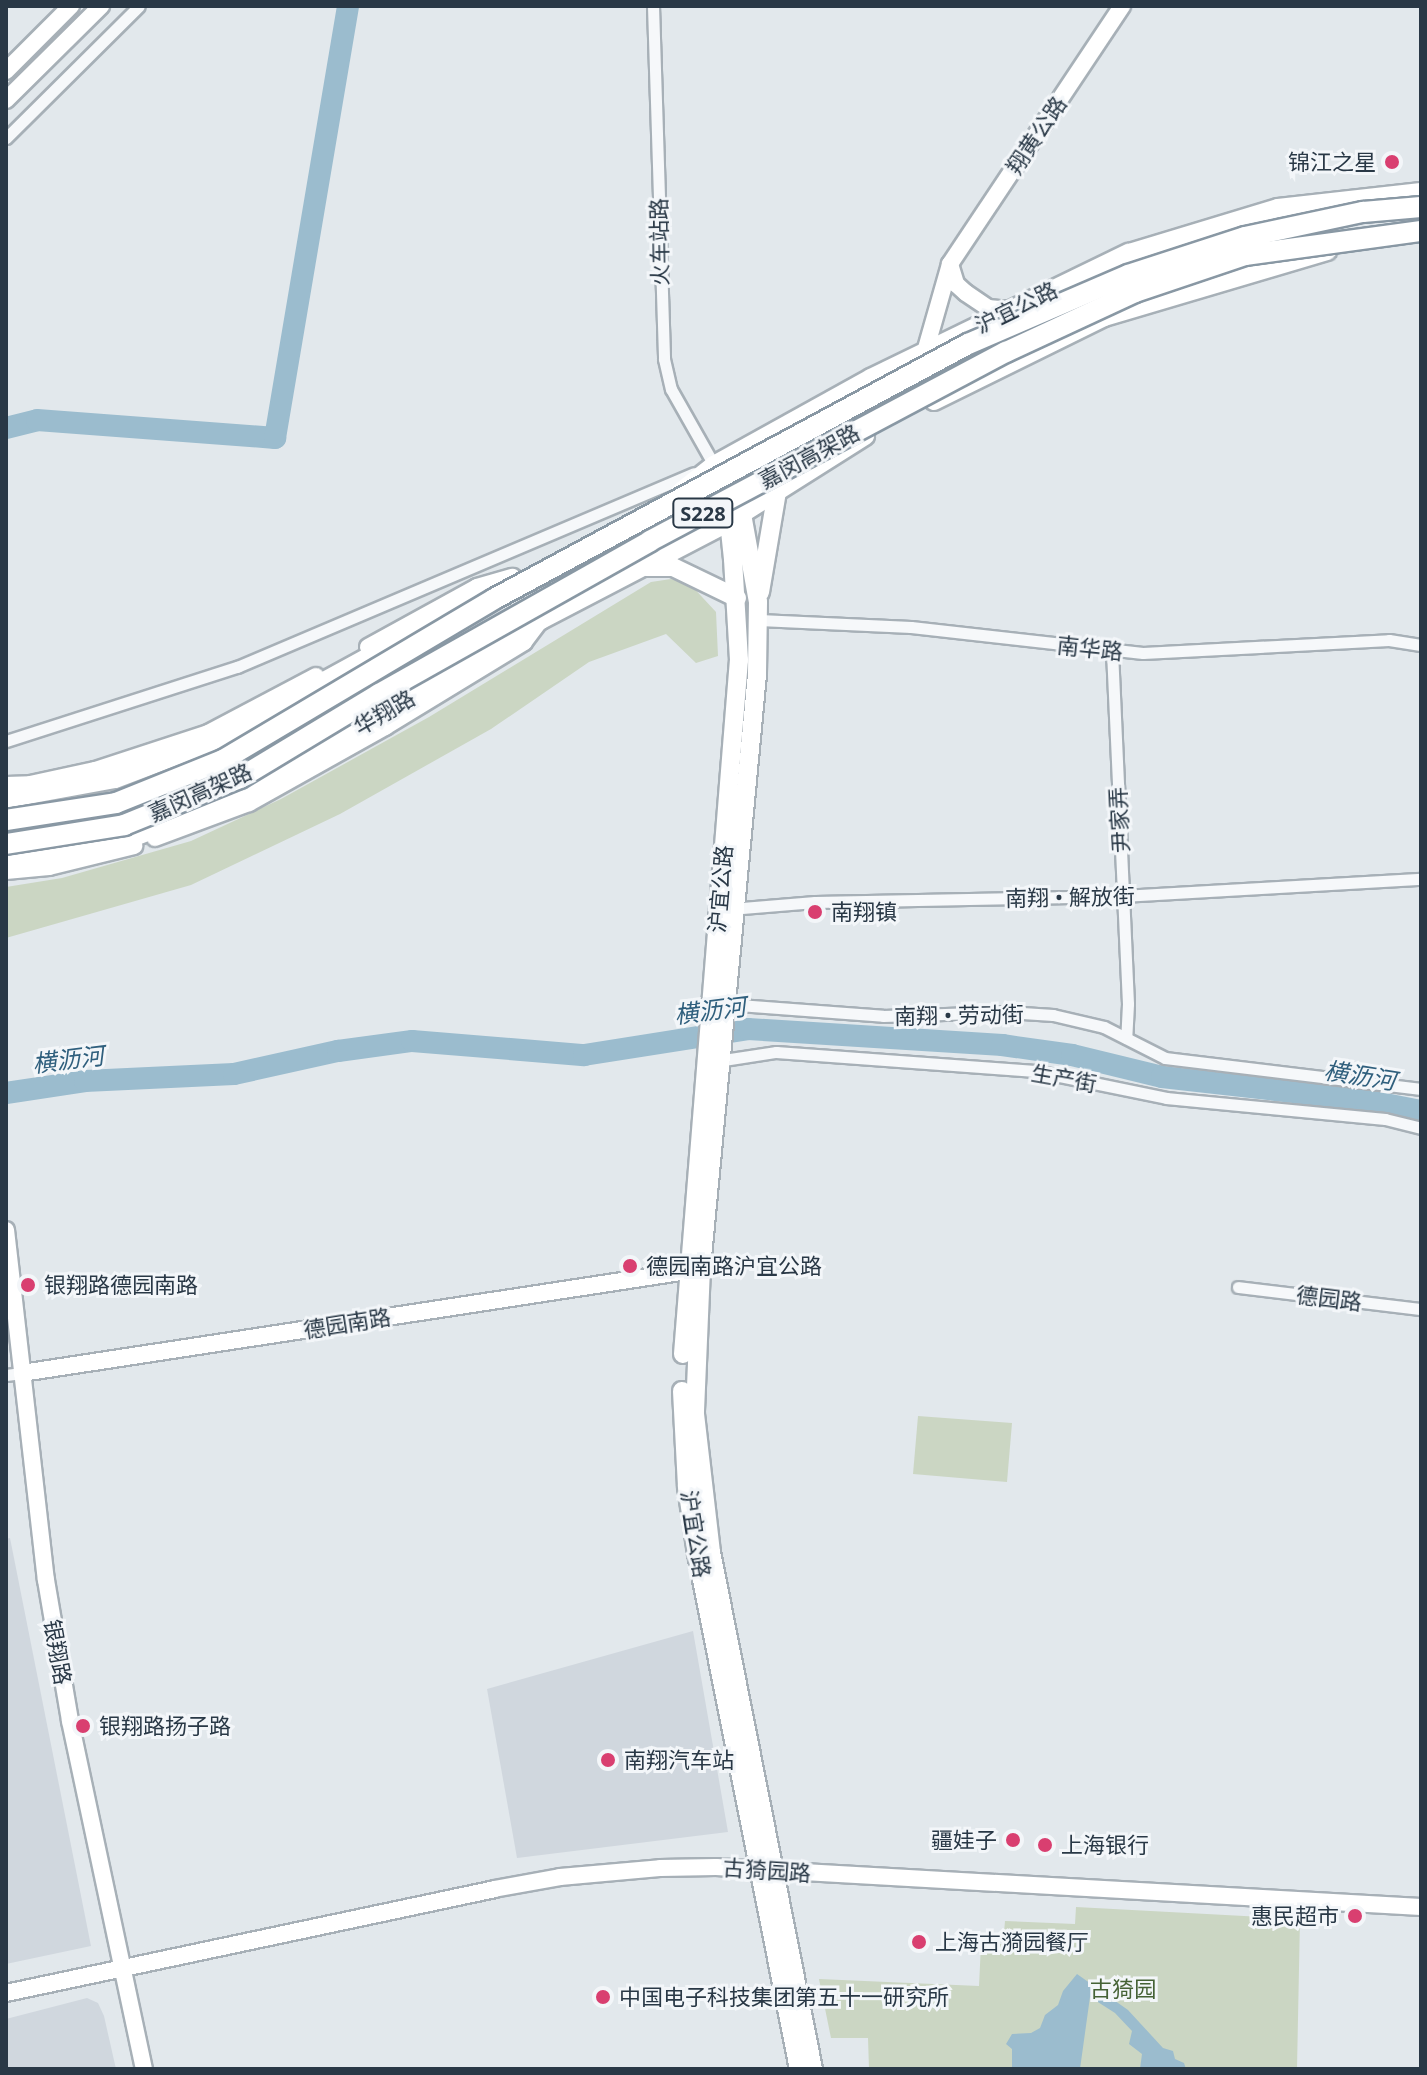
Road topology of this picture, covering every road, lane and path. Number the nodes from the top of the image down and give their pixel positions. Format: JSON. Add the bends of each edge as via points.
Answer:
{"nodes":[{"id":1,"x":71,"y":6,"type":"edge"},
{"id":2,"x":101,"y":6,"type":"edge"},
{"id":3,"x":139,"y":6,"type":"edge"},
{"id":4,"x":653,"y":6,"type":"edge"},
{"id":5,"x":1122,"y":6,"type":"edge"},
{"id":6,"x":6,"y":71,"type":"edge"},
{"id":7,"x":6,"y":100,"type":"edge"},
{"id":8,"x":6,"y":138,"type":"edge"},
{"id":9,"x":1421,"y":192,"type":"edge"},
{"id":10,"x":1421,"y":207,"type":"edge"},
{"id":11,"x":1421,"y":231,"type":"edge"},
{"id":12,"x":1421,"y":240,"type":"edge"},
{"id":13,"x":950,"y":264,"type":"junction"},
{"id":14,"x":1011,"y":310,"type":"junction"},
{"id":15,"x":925,"y":352,"type":"junction"},
{"id":16,"x":738,"y":453,"type":"junction"},
{"id":17,"x":714,"y":465,"type":"junction"},
{"id":18,"x":777,"y":492,"type":"junction"},
{"id":19,"x":736,"y":518,"type":"junction"},
{"id":20,"x":644,"y":567,"type":"junction"},
{"id":21,"x":513,"y":577,"type":"junction"},
{"id":22,"x":737,"y":598,"type":"junction"},
{"id":23,"x":758,"y":611,"type":"junction"},
{"id":24,"x":541,"y":620,"type":"junction"},
{"id":25,"x":1421,"y":645,"type":"edge"},
{"id":26,"x":1112,"y":651,"type":"junction"},
{"id":27,"x":6,"y":741,"type":"edge"},
{"id":28,"x":6,"y":785,"type":"edge"},
{"id":29,"x":6,"y":799,"type":"edge"},
{"id":30,"x":6,"y":820,"type":"edge"},
{"id":31,"x":6,"y":844,"type":"edge"},
{"id":32,"x":6,"y":860,"type":"edge"},
{"id":33,"x":6,"y":871,"type":"edge"},
{"id":34,"x":1421,"y":879,"type":"edge"},
{"id":35,"x":1123,"y":896,"type":"junction"},
{"id":36,"x":726,"y":909,"type":"junction"},
{"id":37,"x":720,"y":1012,"type":"junction"},
{"id":38,"x":1126,"y":1038,"type":"junction"},
{"id":39,"x":713,"y":1055,"type":"junction"},
{"id":40,"x":1421,"y":1089,"type":"edge"},
{"id":41,"x":1421,"y":1128,"type":"edge"},
{"id":42,"x":6,"y":1230,"type":"edge"},
{"id":43,"x":694,"y":1269,"type":"junction"},
{"id":44,"x":1238,"y":1287,"type":"dead end"},
{"id":45,"x":1421,"y":1309,"type":"edge"},
{"id":46,"x":14,"y":1374,"type":"edge"},
{"id":47,"x":767,"y":1870,"type":"junction"},
{"id":48,"x":1421,"y":1907,"type":"edge"},
{"id":49,"x":122,"y":1969,"type":"junction"},
{"id":50,"x":6,"y":1993,"type":"edge"},
{"id":51,"x":144,"y":2069,"type":"edge"},
{"id":52,"x":799,"y":2069,"type":"edge"},
{"id":53,"x":813,"y":2069,"type":"edge"}],
"edges":[{"from":1,"to":6,"type":"street"},
{"from":2,"to":7,"type":"street"},
{"from":3,"to":8,"type":"street"},
{"from":4,"to":17,"type":"street","name":"火车站路","via":[[664,359],[679,405]]},
{"from":5,"to":13,"type":"street","name":"翔黄公路"},
{"from":9,"to":14,"type":"main road","name":"沪宜公路","via":[[1278,208],[1129,253]]},
{"from":10,"to":30,"type":"highway","name":"嘉闵高架路","number":"S228","bridge":true,"via":[[1363,212],[1245,237],[1128,275],[983,338],[494,599],[223,760],[116,803]]},
{"from":11,"to":31,"type":"highway","name":"嘉闵高架路","number":"S228","bridge":true,"via":[[1245,255],[1135,292],[1006,352],[650,541],[240,778],[124,825]]},
{"from":12,"to":18,"type":"main road","via":[[1320,252],[1104,317],[876,429]]},
{"from":13,"to":14,"type":"street","via":[[956,284],[966,293],[988,308]]},
{"from":13,"to":15,"type":"street"},
{"from":14,"to":15,"type":"main road","name":"沪宜公路"},
{"from":15,"to":16,"type":"main road","name":"沪宜公路"},
{"from":16,"to":17,"type":"main road","name":"沪宜公路"},
{"from":16,"to":19,"type":"main road"},
{"from":17,"to":19,"type":"main road","name":"沪宜公路"},
{"from":17,"to":21,"type":"main road","via":[[682,491]]},
{"from":17,"to":27,"type":"street","via":[[237,667]]},
{"from":18,"to":19,"type":"main road"},
{"from":18,"to":23,"type":"main road"},
{"from":19,"to":20,"type":"main road","name":"华翔路"},
{"from":19,"to":22,"type":"main road","name":"沪宜公路"},
{"from":19,"to":23,"type":"main road","name":"沪宜公路"},
{"from":20,"to":22,"type":"main road","via":[[673,567]]},
{"from":20,"to":24,"type":"main road","name":"华翔路"},
{"from":21,"to":28,"type":"street","via":[[477,587],[208,733],[95,770]]},
{"from":21,"to":29,"type":"main road","via":[[213,742],[115,779]]},
{"from":22,"to":36,"type":"main road","name":"沪宜公路","via":[[739,660]]},
{"from":23,"to":26,"type":"street","name":"南华路"},
{"from":23,"to":36,"type":"main road","name":"沪宜公路"},
{"from":24,"to":32,"type":"main road","name":"华翔路","via":[[246,793],[127,840]]},
{"from":24,"to":33,"type":"street","via":[[524,642],[249,803],[132,847],[49,867]]},
{"from":25,"to":26,"type":"street","name":"南华路","via":[[1389,640]]},
{"from":26,"to":35,"type":"street","name":"尹家弄"},
{"from":34,"to":35,"type":"street","name":"南翔 • 解放街"},
{"from":35,"to":36,"type":"street","name":"南翔 • 解放街","via":[[815,902]]},
{"from":35,"to":38,"type":"street","name":"尹家弄"},
{"from":36,"to":37,"type":"main road","name":"沪宜公路"},
{"from":37,"to":38,"type":"street","name":"南翔 • 劳动街","via":[[905,1017],[1032,1013],[1091,1023]]},
{"from":37,"to":39,"type":"main road","name":"沪宜公路"},
{"from":38,"to":40,"type":"street","name":"南翔 • 劳动街","via":[[1165,1058]]},
{"from":39,"to":41,"type":"street","name":"生产街","via":[[776,1052],[1035,1071],[1166,1098],[1385,1119]]},
{"from":39,"to":43,"type":"main road","name":"沪宜公路"},
{"from":42,"to":46,"type":"street","name":"银翔路"},
{"from":43,"to":46,"type":"street","name":"德园南路"},
{"from":43,"to":47,"type":"main road","name":"沪宜公路","via":[[682,1403],[687,1487]]},
{"from":44,"to":45,"type":"street","name":"德园路"},
{"from":46,"to":49,"type":"street","name":"银翔路","via":[[70,1721]]},
{"from":47,"to":48,"type":"street","name":"古猗园路"},
{"from":47,"to":49,"type":"street","name":"古猗园路","via":[[695,1867],[560,1877]]},
{"from":47,"to":52,"type":"main road","name":"沪宜公路"},
{"from":47,"to":53,"type":"main road","name":"沪宜公路"},
{"from":49,"to":50,"type":"street","name":"古猗园路"},
{"from":49,"to":51,"type":"street","name":"银翔路"}]}
